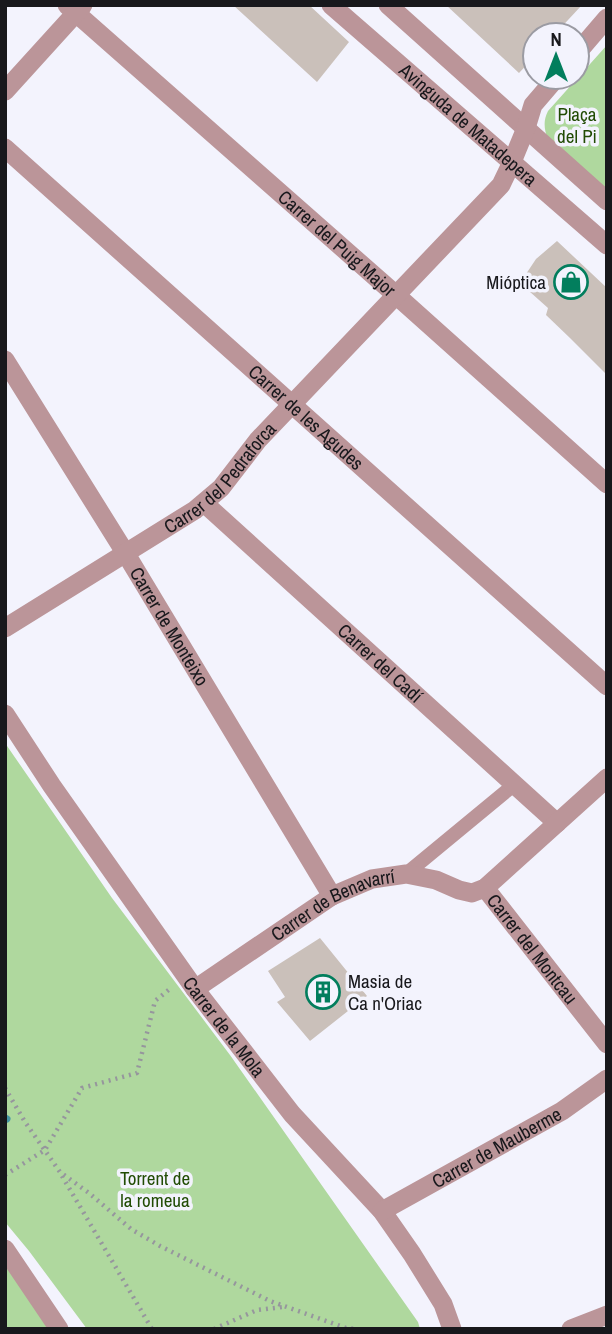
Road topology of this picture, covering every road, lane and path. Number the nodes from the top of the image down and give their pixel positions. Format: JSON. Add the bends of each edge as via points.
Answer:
{"nodes":[{"id":1,"x":331,"y":5,"type":"edge"},
{"id":2,"x":388,"y":5,"type":"edge"},
{"id":3,"x":75,"y":8,"type":"edge"},
{"id":4,"x":607,"y":18,"type":"edge"},
{"id":5,"x":591,"y":37,"type":"edge"},
{"id":6,"x":5,"y":91,"type":"edge"},
{"id":7,"x":545,"y":91,"type":"edge"},
{"id":8,"x":526,"y":128,"type":"junction"},
{"id":9,"x":5,"y":148,"type":"edge"},
{"id":10,"x":512,"y":162,"type":"junction"},
{"id":11,"x":607,"y":201,"type":"edge"},
{"id":12,"x":607,"y":245,"type":"edge"},
{"id":13,"x":396,"y":295,"type":"junction"},
{"id":14,"x":5,"y":360,"type":"edge"},
{"id":15,"x":293,"y":404,"type":"junction"},
{"id":16,"x":607,"y":484,"type":"edge"},
{"id":17,"x":204,"y":503,"type":"junction"},
{"id":18,"x":126,"y":554,"type":"junction"},
{"id":19,"x":5,"y":628,"type":"edge"},
{"id":20,"x":607,"y":686,"type":"edge"},
{"id":21,"x":5,"y":714,"type":"edge"},
{"id":22,"x":607,"y":778,"type":"edge"},
{"id":23,"x":515,"y":784,"type":"junction"},
{"id":24,"x":557,"y":823,"type":"junction"},
{"id":25,"x":406,"y":874,"type":"junction"},
{"id":26,"x":485,"y":888,"type":"junction"},
{"id":27,"x":332,"y":896,"type":"junction"},
{"id":28,"x":190,"y":983,"type":"junction"},
{"id":29,"x":607,"y":1044,"type":"edge"},
{"id":30,"x":607,"y":1079,"type":"edge"},
{"id":31,"x":5,"y":1088,"type":"edge"},
{"id":32,"x":45,"y":1150,"type":"junction"},
{"id":33,"x":60,"y":1172,"type":"junction"},
{"id":34,"x":5,"y":1175,"type":"edge"},
{"id":35,"x":382,"y":1211,"type":"junction"},
{"id":36,"x":5,"y":1249,"type":"edge"},
{"id":37,"x":288,"y":1307,"type":"junction"},
{"id":38,"x":607,"y":1315,"type":"edge"},
{"id":39,"x":59,"y":1329,"type":"edge"},
{"id":40,"x":152,"y":1329,"type":"edge"},
{"id":41,"x":214,"y":1329,"type":"edge"},
{"id":42,"x":356,"y":1329,"type":"edge"},
{"id":43,"x":452,"y":1329,"type":"edge"},
{"id":44,"x":571,"y":1329,"type":"edge"}],
"edges":[{"from":1,"to":10,"type":"street","name":"Avinguda de Matadepera"},
{"from":2,"to":8,"type":"street","name":"Avinguda de Matadepera"},
{"from":3,"to":6,"type":"street"},
{"from":3,"to":13,"type":"street","name":"Carrer del Puig Major"},
{"from":4,"to":5,"type":"street"},
{"from":7,"to":8,"type":"street","name":"Carrer del Pedraforca","via":[[533,105]]},
{"from":8,"to":10,"type":"street","name":"Carrer del Pedraforca"},
{"from":8,"to":11,"type":"street","name":"Avinguda de Matadepera"},
{"from":9,"to":15,"type":"street","name":"Carrer de les Agudes"},
{"from":10,"to":12,"type":"street","name":"Avinguda de Matadepera"},
{"from":10,"to":13,"type":"street","name":"Carrer del Pedraforca","via":[[501,185]]},
{"from":13,"to":15,"type":"street","name":"Carrer del Pedraforca"},
{"from":13,"to":16,"type":"street","name":"Carrer del Puig Major"},
{"from":14,"to":18,"type":"street","name":"Carrer de Monteixo"},
{"from":15,"to":17,"type":"street","name":"Carrer del Pedraforca"},
{"from":15,"to":20,"type":"street","name":"Carrer de les Agudes"},
{"from":17,"to":18,"type":"street","name":"Carrer del Pedraforca"},
{"from":17,"to":23,"type":"street","name":"Carrer del Cadí"},
{"from":18,"to":19,"type":"street","name":"Carrer del Pedraforca"},
{"from":18,"to":27,"type":"street","name":"Carrer de Monteixo"},
{"from":21,"to":28,"type":"street","name":"Carrer de la Mola"},
{"from":22,"to":24,"type":"street"},
{"from":23,"to":24,"type":"street","name":"Carrer del Cadí"},
{"from":23,"to":25,"type":"street"},
{"from":24,"to":26,"type":"street"},
{"from":25,"to":26,"type":"street","name":"Carrer de Benavarrí","via":[[472,893]]},
{"from":25,"to":27,"type":"street","name":"Carrer de Benavarrí","via":[[372,879]]},
{"from":26,"to":29,"type":"street","name":"Carrer del Montcau"},
{"from":27,"to":28,"type":"street","name":"Carrer de Benavarrí"},
{"from":28,"to":32,"type":"path","via":[[155,1001],[137,1073],[82,1088]]},
{"from":28,"to":35,"type":"street","name":"Carrer de la Mola","via":[[292,1114]]},
{"from":30,"to":35,"type":"street","name":"Carrer de Mauberme","via":[[562,1111]]},
{"from":31,"to":32,"type":"path"},
{"from":32,"to":33,"type":"path"},
{"from":32,"to":34,"type":"path"},
{"from":33,"to":37,"type":"path","via":[[131,1229]]},
{"from":33,"to":40,"type":"path"},
{"from":35,"to":43,"type":"street","name":"Carrer de la Mola","via":[[443,1304]]},
{"from":36,"to":39,"type":"street"},
{"from":37,"to":41,"type":"path","via":[[257,1310]]},
{"from":37,"to":42,"type":"path"},
{"from":38,"to":44,"type":"street"}]}
